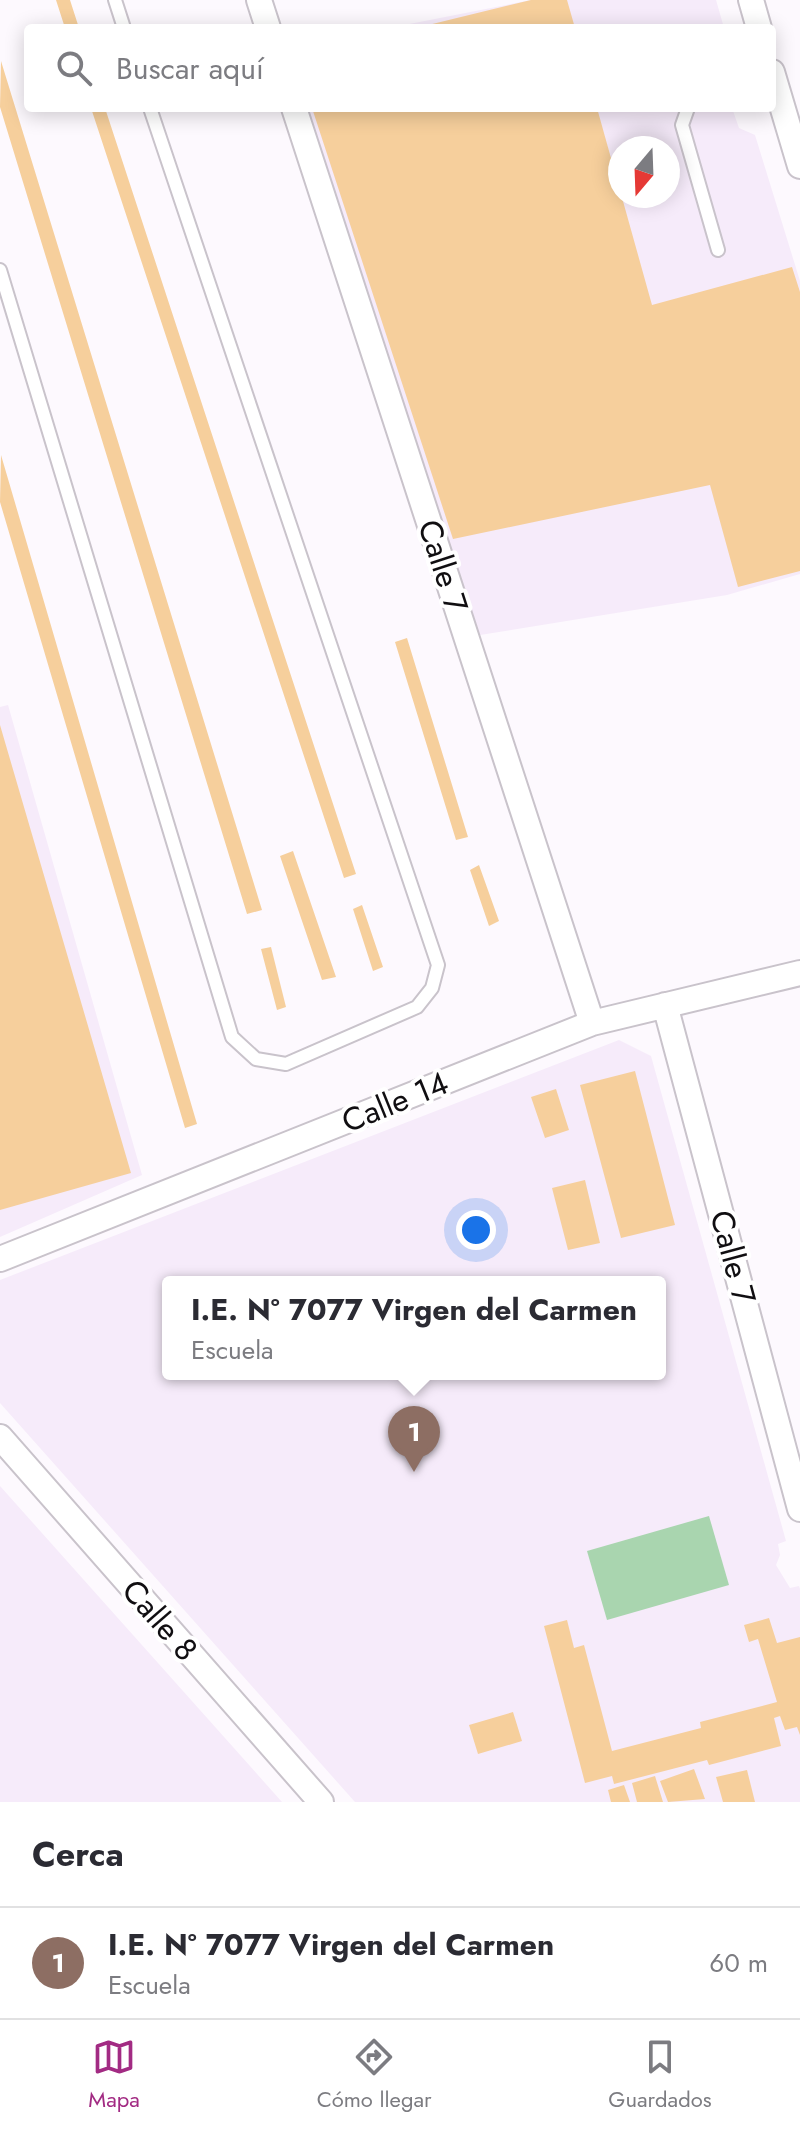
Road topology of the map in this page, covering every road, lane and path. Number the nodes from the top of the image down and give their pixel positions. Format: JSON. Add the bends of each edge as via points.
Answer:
{"nodes":[{"id":1,"x":115,"y":0,"type":"edge"},
{"id":2,"x":259,"y":0,"type":"edge"},
{"id":3,"x":751,"y":0,"type":"edge"},
{"id":4,"x":123,"y":24,"type":"edge"},
{"id":5,"x":267,"y":24,"type":"edge"},
{"id":6,"x":758,"y":24,"type":"edge"},
{"id":7,"x":776,"y":85,"type":"edge"},
{"id":8,"x":151,"y":112,"type":"edge"},
{"id":9,"x":295,"y":112,"type":"edge"},
{"id":10,"x":687,"y":112,"type":"edge"},
{"id":11,"x":799,"y":162,"type":"edge"},
{"id":12,"x":718,"y":250,"type":"dead end"},
{"id":13,"x":0,"y":270,"type":"edge"},
{"id":14,"x":800,"y":973,"type":"edge"},
{"id":15,"x":665,"y":1005,"type":"junction"},
{"id":16,"x":592,"y":1023,"type":"junction"},
{"id":17,"x":0,"y":1259,"type":"edge"},
{"id":18,"x":0,"y":1437,"type":"edge"},
{"id":19,"x":800,"y":1509,"type":"edge"},
{"id":20,"x":321,"y":1802,"type":"edge"}],
"edges":[{"from":1,"to":4,"type":"lane"},
{"from":2,"to":5,"type":"street"},
{"from":3,"to":6,"type":"street"},
{"from":7,"to":11,"type":"street"},
{"from":8,"to":13,"type":"lane","via":[[438,965],[432,988],[417,1007],[286,1064],[256,1059],[232,1037]]},
{"from":9,"to":16,"type":"street","name":"Calle 7"},
{"from":10,"to":12,"type":"lane","via":[[682,125]]},
{"from":14,"to":15,"type":"street","name":"Calle 14"},
{"from":15,"to":16,"type":"street","name":"Calle 14"},
{"from":15,"to":19,"type":"street","name":"Calle 7"},
{"from":16,"to":17,"type":"street","name":"Calle 14"},
{"from":18,"to":20,"type":"street","name":"Calle 8"}]}
